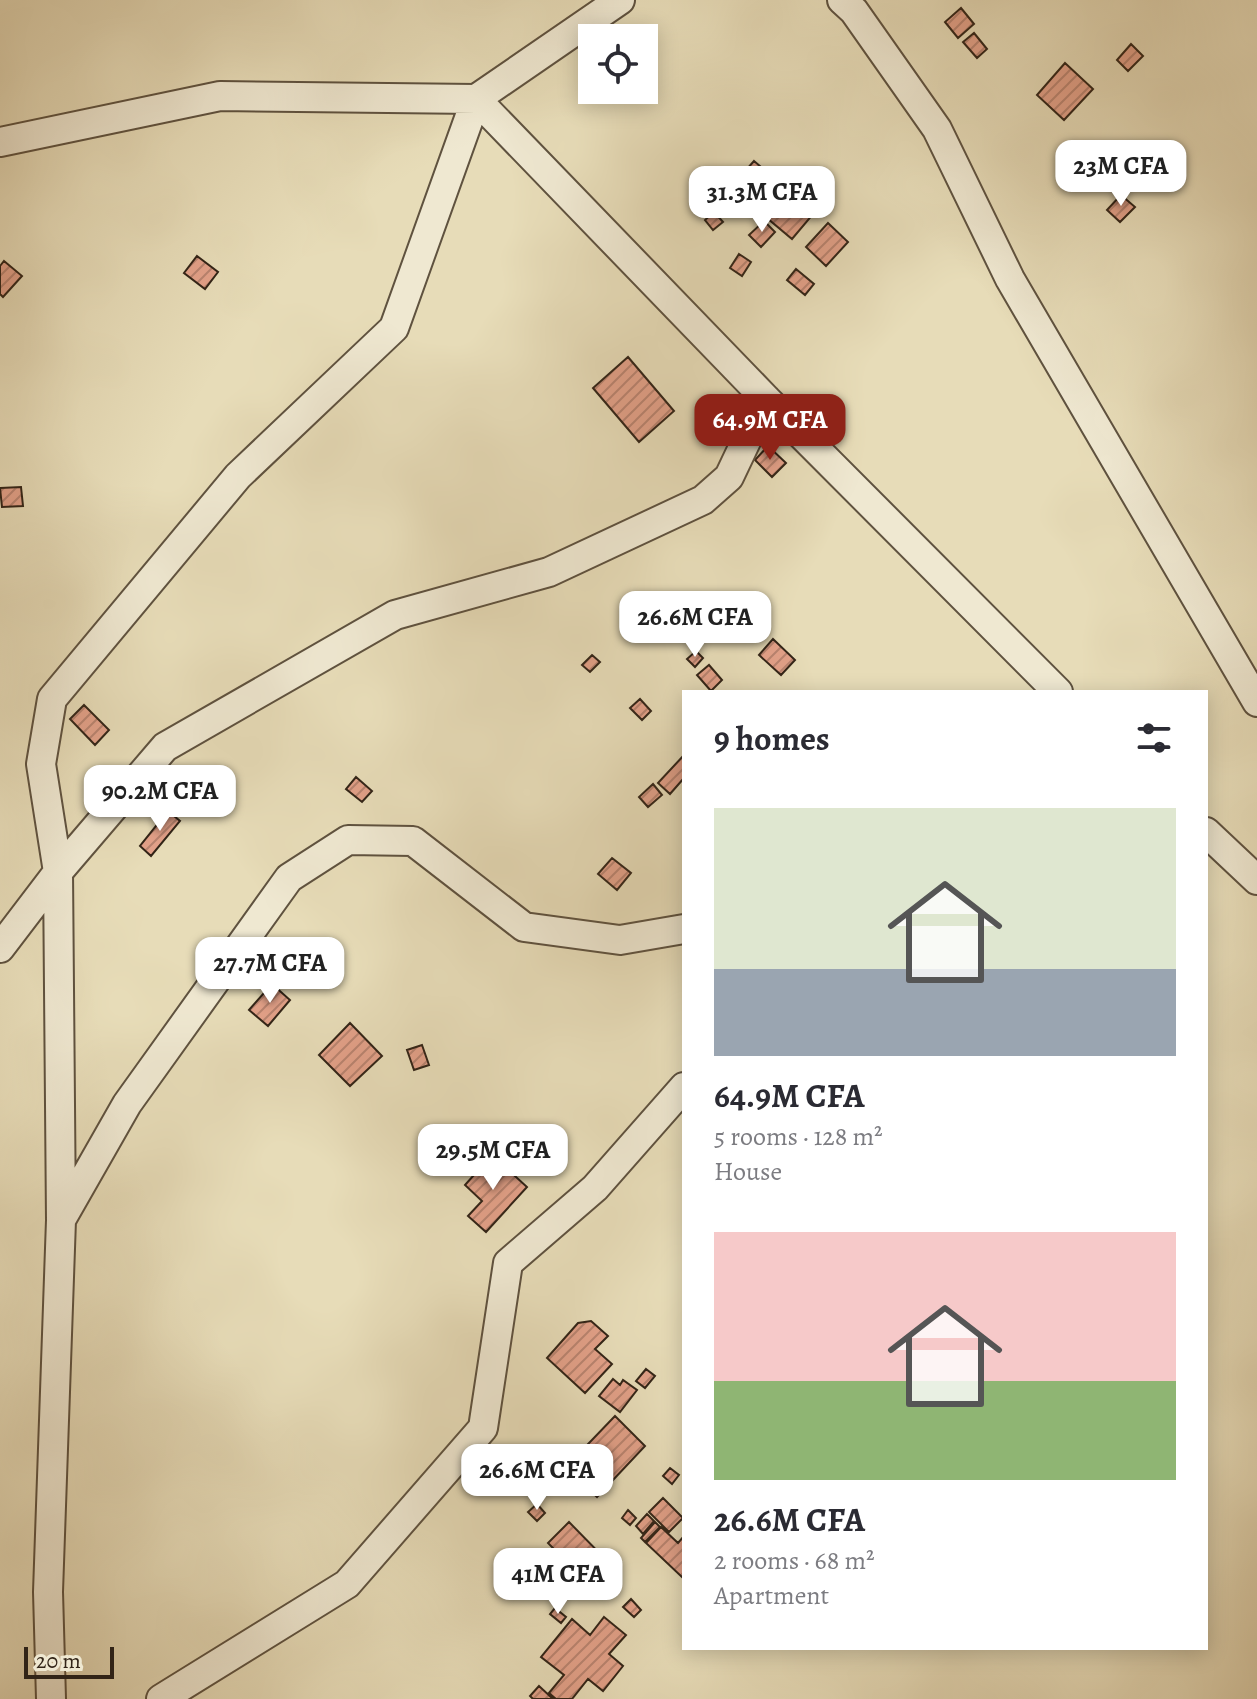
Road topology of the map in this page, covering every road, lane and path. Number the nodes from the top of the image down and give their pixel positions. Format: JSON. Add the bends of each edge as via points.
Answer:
{"nodes":[{"id":1,"x":620,"y":0,"type":"edge"},
{"id":2,"x":842,"y":0,"type":"edge"},
{"id":3,"x":476,"y":99,"type":"junction"},
{"id":4,"x":0,"y":142,"type":"edge"},
{"id":5,"x":766,"y":399,"type":"junction"},
{"id":6,"x":1056,"y":690,"type":"edge"},
{"id":7,"x":1257,"y":702,"type":"edge"},
{"id":8,"x":1208,"y":834,"type":"edge"},
{"id":9,"x":58,"y":872,"type":"junction"},
{"id":10,"x":1257,"y":880,"type":"edge"},
{"id":11,"x":682,"y":929,"type":"edge"},
{"id":12,"x":0,"y":948,"type":"edge"},
{"id":13,"x":682,"y":1089,"type":"edge"},
{"id":14,"x":61,"y":1220,"type":"junction"},
{"id":15,"x":51,"y":1699,"type":"edge"},
{"id":16,"x":161,"y":1699,"type":"edge"}],
"edges":[{"from":1,"to":3,"type":"street"},
{"from":2,"to":7,"type":"street","via":[[937,129],[1010,279]]},
{"from":3,"to":4,"type":"street","via":[[220,96]]},
{"from":3,"to":5,"type":"street"},
{"from":3,"to":9,"type":"street","via":[[394,328],[238,476],[52,699],[41,764]]},
{"from":5,"to":6,"type":"street"},
{"from":5,"to":9,"type":"street","via":[[729,477],[703,500],[549,572],[395,615],[300,669],[165,747]]},
{"from":8,"to":10,"type":"street"},
{"from":9,"to":12,"type":"street"},
{"from":9,"to":14,"type":"street"},
{"from":11,"to":14,"type":"street","via":[[620,940],[524,927],[413,841],[348,840],[289,878],[127,1104]]},
{"from":13,"to":16,"type":"street","via":[[595,1188],[508,1263],[483,1428],[347,1584]]},
{"from":14,"to":15,"type":"street","via":[[48,1592]]}]}
